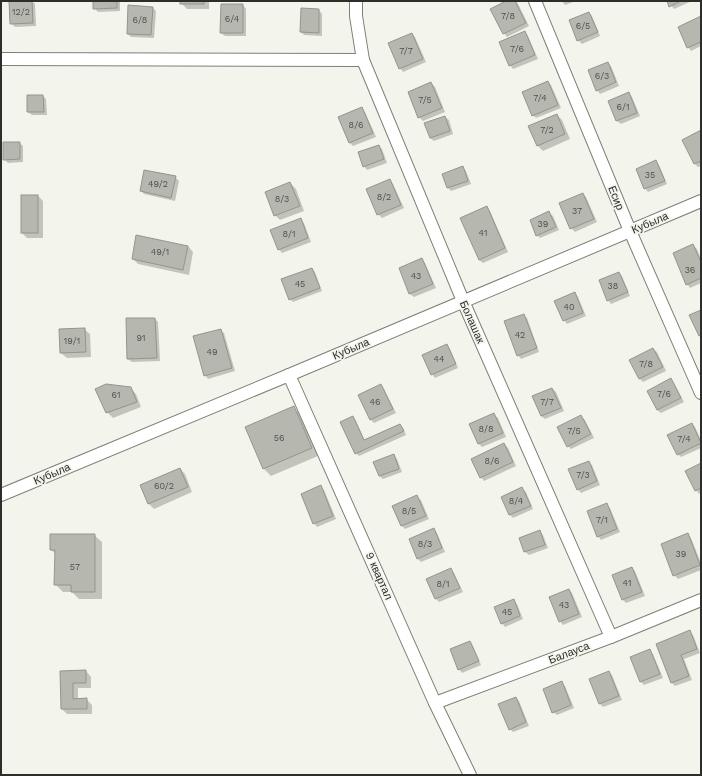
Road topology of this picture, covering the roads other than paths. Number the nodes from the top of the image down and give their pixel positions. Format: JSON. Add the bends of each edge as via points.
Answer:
{"nodes":[{"id":1,"x":356,"y":1,"type":"edge"},
{"id":2,"x":536,"y":1,"type":"edge"},
{"id":3,"x":1,"y":59,"type":"edge"},
{"id":4,"x":363,"y":60,"type":"junction"},
{"id":5,"x":701,"y":201,"type":"edge"},
{"id":6,"x":630,"y":231,"type":"junction"},
{"id":7,"x":463,"y":301,"type":"junction"},
{"id":8,"x":289,"y":375,"type":"junction"},
{"id":9,"x":701,"y":394,"type":"edge"},
{"id":10,"x":1,"y":495,"type":"edge"},
{"id":11,"x":701,"y":600,"type":"edge"},
{"id":12,"x":611,"y":637,"type":"junction"},
{"id":13,"x":436,"y":703,"type":"junction"},
{"id":14,"x":470,"y":775,"type":"edge"}],
"edges":[{"from":1,"to":4,"type":"street","name":"Болашак"},
{"from":2,"to":6,"type":"street","name":"Есир"},
{"from":3,"to":4,"type":"street"},
{"from":4,"to":7,"type":"street","name":"Болашак"},
{"from":5,"to":6,"type":"street","name":"Кубыла"},
{"from":6,"to":7,"type":"street","name":"Кубыла"},
{"from":6,"to":9,"type":"street","name":"Есир"},
{"from":7,"to":8,"type":"street","name":"Кубыла"},
{"from":7,"to":12,"type":"street","name":"Болашак"},
{"from":8,"to":10,"type":"street","name":"Кубыла"},
{"from":8,"to":13,"type":"street","name":"9 квартал"},
{"from":11,"to":12,"type":"street","name":"Балауса"},
{"from":12,"to":13,"type":"street","name":"Балауса"},
{"from":13,"to":14,"type":"street","name":"9 квартал"}]}
